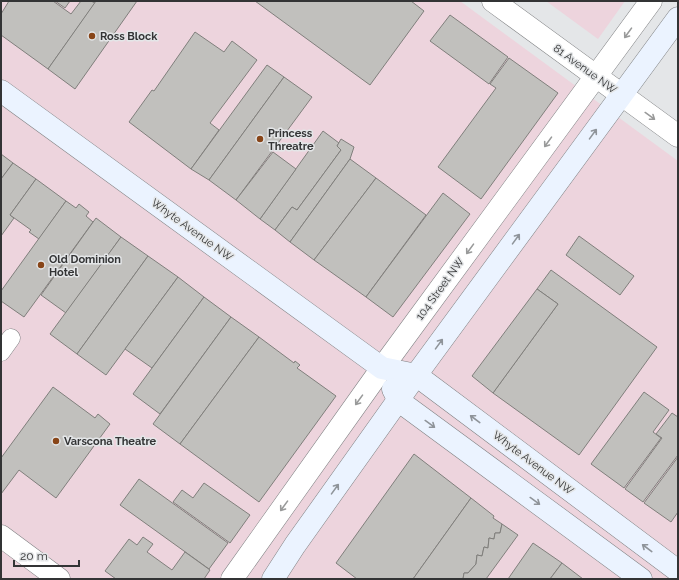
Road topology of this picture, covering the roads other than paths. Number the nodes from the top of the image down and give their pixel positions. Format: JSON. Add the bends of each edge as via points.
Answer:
{"nodes":[{"id":1,"x":493,"y":1,"type":"edge"},
{"id":2,"x":651,"y":1,"type":"edge"},
{"id":3,"x":678,"y":18,"type":"edge"},
{"id":4,"x":596,"y":77,"type":"junction"},
{"id":5,"x":1,"y":92,"type":"edge"},
{"id":6,"x":622,"y":95,"type":"junction"},
{"id":7,"x":678,"y":136,"type":"edge"},
{"id":8,"x":12,"y":338,"type":"dead end"},
{"id":9,"x":1,"y":352,"type":"edge"},
{"id":10,"x":382,"y":368,"type":"junction"},
{"id":11,"x":416,"y":375,"type":"junction"},
{"id":12,"x":399,"y":401,"type":"junction"},
{"id":13,"x":1,"y":536,"type":"edge"},
{"id":14,"x":678,"y":571,"type":"edge"},
{"id":15,"x":59,"y":579,"type":"edge"},
{"id":16,"x":232,"y":579,"type":"edge"},
{"id":17,"x":273,"y":579,"type":"edge"},
{"id":18,"x":642,"y":579,"type":"edge"}],
"edges":[{"from":1,"to":4,"type":"street","name":"81 Avenue NW"},
{"from":2,"to":4,"type":"street","name":"104 Street NW","one_way":true},
{"from":3,"to":6,"type":"main road"},
{"from":4,"to":6,"type":"street","name":"81 Avenue NW"},
{"from":4,"to":10,"type":"street","name":"104 Street NW","one_way":true},
{"from":5,"to":10,"type":"main road","name":"Whyte Avenue NW"},
{"from":6,"to":7,"type":"street","name":"81 Avenue NW","one_way":true},
{"from":11,"to":6,"type":"main road","one_way":true},
{"from":8,"to":9,"type":"street"},
{"from":10,"to":11,"type":"main road","name":"Whyte Avenue NW"},
{"from":10,"to":12,"type":"main road","name":"Whyte Avenue NW"},
{"from":10,"to":16,"type":"street","name":"104 Street NW","one_way":true},
{"from":11,"to":12,"type":"main road"},
{"from":14,"to":11,"type":"main road","name":"Whyte Avenue NW","one_way":true},
{"from":17,"to":12,"type":"main road","one_way":true,"via":[[295,544]]},
{"from":12,"to":18,"type":"main road","name":"Whyte Avenue NW","one_way":true},
{"from":13,"to":15,"type":"street"}]}
